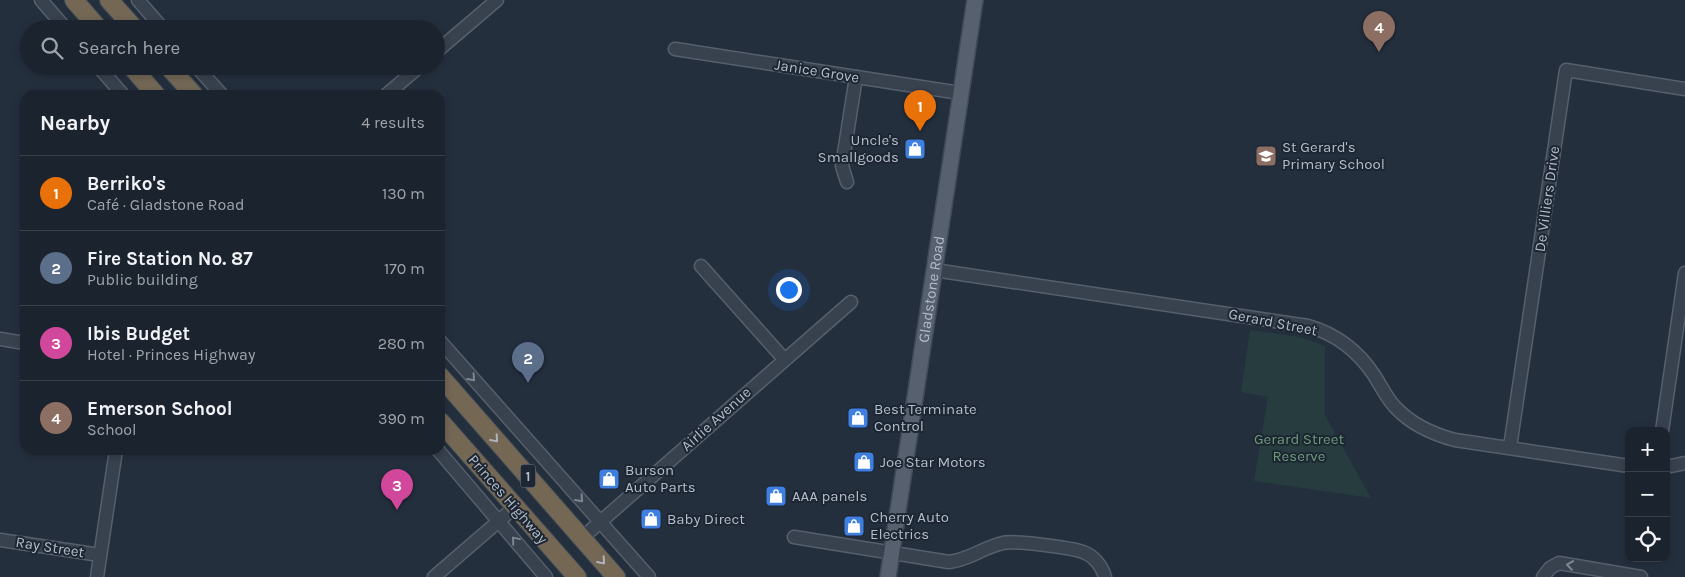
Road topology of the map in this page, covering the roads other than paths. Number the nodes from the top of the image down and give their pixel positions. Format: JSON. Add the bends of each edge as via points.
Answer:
{"nodes":[{"id":1,"x":41,"y":0,"type":"edge"},
{"id":2,"x":74,"y":0,"type":"edge"},
{"id":3,"x":109,"y":0,"type":"edge"},
{"id":4,"x":138,"y":0,"type":"edge"},
{"id":5,"x":498,"y":0,"type":"edge"},
{"id":6,"x":974,"y":0,"type":"edge"},
{"id":7,"x":58,"y":20,"type":"edge"},
{"id":8,"x":91,"y":20,"type":"edge"},
{"id":9,"x":127,"y":20,"type":"edge"},
{"id":10,"x":155,"y":20,"type":"edge"},
{"id":11,"x":445,"y":44,"type":"edge"},
{"id":12,"x":675,"y":49,"type":"dead end"},
{"id":13,"x":106,"y":75,"type":"edge"},
{"id":14,"x":139,"y":75,"type":"edge"},
{"id":15,"x":176,"y":75,"type":"edge"},
{"id":16,"x":204,"y":75,"type":"edge"},
{"id":17,"x":409,"y":75,"type":"edge"},
{"id":18,"x":856,"y":77,"type":"junction"},
{"id":19,"x":1685,"y":89,"type":"edge"},
{"id":20,"x":119,"y":90,"type":"edge"},
{"id":21,"x":152,"y":90,"type":"edge"},
{"id":22,"x":190,"y":90,"type":"edge"},
{"id":23,"x":218,"y":90,"type":"edge"},
{"id":24,"x":392,"y":90,"type":"edge"},
{"id":25,"x":960,"y":93,"type":"junction"},
{"id":26,"x":847,"y":182,"type":"dead end"},
{"id":27,"x":701,"y":266,"type":"dead end"},
{"id":28,"x":934,"y":270,"type":"junction"},
{"id":29,"x":1685,"y":273,"type":"edge"},
{"id":30,"x":851,"y":302,"type":"dead end"},
{"id":31,"x":0,"y":339,"type":"edge"},
{"id":32,"x":20,"y":342,"type":"edge"},
{"id":33,"x":445,"y":347,"type":"edge"},
{"id":34,"x":784,"y":359,"type":"junction"},
{"id":35,"x":445,"y":382,"type":"edge"},
{"id":36,"x":1663,"y":427,"type":"edge"},
{"id":37,"x":445,"y":429,"type":"edge"},
{"id":38,"x":1510,"y":447,"type":"junction"},
{"id":39,"x":115,"y":455,"type":"edge"},
{"id":40,"x":442,"y":455,"type":"edge"},
{"id":41,"x":1685,"y":463,"type":"edge"},
{"id":42,"x":1625,"y":465,"type":"edge"},
{"id":43,"x":1670,"y":466,"type":"edge"},
{"id":44,"x":515,"y":507,"type":"junction"},
{"id":45,"x":498,"y":520,"type":"junction"},
{"id":46,"x":601,"y":522,"type":"junction"},
{"id":47,"x":794,"y":537,"type":"dead end"},
{"id":48,"x":582,"y":538,"type":"junction"},
{"id":49,"x":0,"y":540,"type":"edge"},
{"id":50,"x":892,"y":553,"type":"junction"},
{"id":51,"x":100,"y":555,"type":"junction"},
{"id":52,"x":1602,"y":575,"type":"edge"},
{"id":53,"x":99,"y":577,"type":"edge"},
{"id":54,"x":434,"y":577,"type":"edge"},
{"id":55,"x":546,"y":577,"type":"edge"},
{"id":56,"x":577,"y":577,"type":"edge"},
{"id":57,"x":616,"y":577,"type":"edge"},
{"id":58,"x":648,"y":577,"type":"edge"},
{"id":59,"x":888,"y":577,"type":"edge"},
{"id":60,"x":1104,"y":577,"type":"edge"},
{"id":61,"x":1543,"y":577,"type":"edge"},
{"id":62,"x":1642,"y":577,"type":"edge"}],
"edges":[{"from":1,"to":7,"type":"street"},
{"from":2,"to":8,"type":"highway"},
{"from":3,"to":9,"type":"highway"},
{"from":4,"to":10,"type":"street"},
{"from":5,"to":11,"type":"street"},
{"from":6,"to":25,"type":"main road","name":"Gladstone Road"},
{"from":12,"to":18,"type":"street","name":"Janice Grove"},
{"from":13,"to":20,"type":"street"},
{"from":14,"to":21,"type":"highway"},
{"from":15,"to":22,"type":"highway"},
{"from":16,"to":23,"type":"street"},
{"from":17,"to":24,"type":"street"},
{"from":18,"to":25,"type":"street","name":"Janice Grove"},
{"from":18,"to":26,"type":"street","via":[[842,166]]},
{"from":19,"to":38,"type":"street","name":"De Villiers Drive","via":[[1566,70]]},
{"from":25,"to":28,"type":"main road","name":"Gladstone Road"},
{"from":27,"to":34,"type":"street"},
{"from":28,"to":38,"type":"street","name":"Gerard Street","via":[[1316,328],[1355,352],[1367,364],[1390,400],[1418,425],[1455,440]]},
{"from":28,"to":50,"type":"main road","name":"Gladstone Road"},
{"from":29,"to":36,"type":"street"},
{"from":30,"to":34,"type":"street","name":"Airlie Avenue"},
{"from":31,"to":32,"type":"street"},
{"from":33,"to":46,"type":"street","one_way":true},
{"from":34,"to":46,"type":"street","name":"Airlie Avenue"},
{"from":35,"to":48,"type":"highway","name":"Princes Highway","number":"1","one_way":true},
{"from":37,"to":44,"type":"highway","name":"Princes Highway","number":"1"},
{"from":38,"to":42,"type":"street","name":"Gerard Street"},
{"from":39,"to":51,"type":"street"},
{"from":40,"to":45,"type":"street","name":"Princes Highway"},
{"from":41,"to":43,"type":"street"},
{"from":44,"to":45,"type":"street"},
{"from":44,"to":56,"type":"highway","name":"Princes Highway","number":"1"},
{"from":45,"to":54,"type":"street"},
{"from":55,"to":45,"type":"street","name":"Princes Highway","one_way":true},
{"from":46,"to":48,"type":"street","name":"Airlie Avenue"},
{"from":46,"to":58,"type":"street"},
{"from":47,"to":50,"type":"street"},
{"from":48,"to":57,"type":"highway","name":"Princes Highway","number":"1","one_way":true},
{"from":49,"to":51,"type":"street","name":"Ray Street"},
{"from":50,"to":59,"type":"main road","name":"Gladstone Road"},
{"from":50,"to":60,"type":"street","via":[[955,561],[1011,542],[1084,552],[1101,566]]},
{"from":51,"to":53,"type":"street"},
{"from":52,"to":61,"type":"street","one_way":true,"via":[[1559,563]]},
{"from":52,"to":62,"type":"street"}]}
